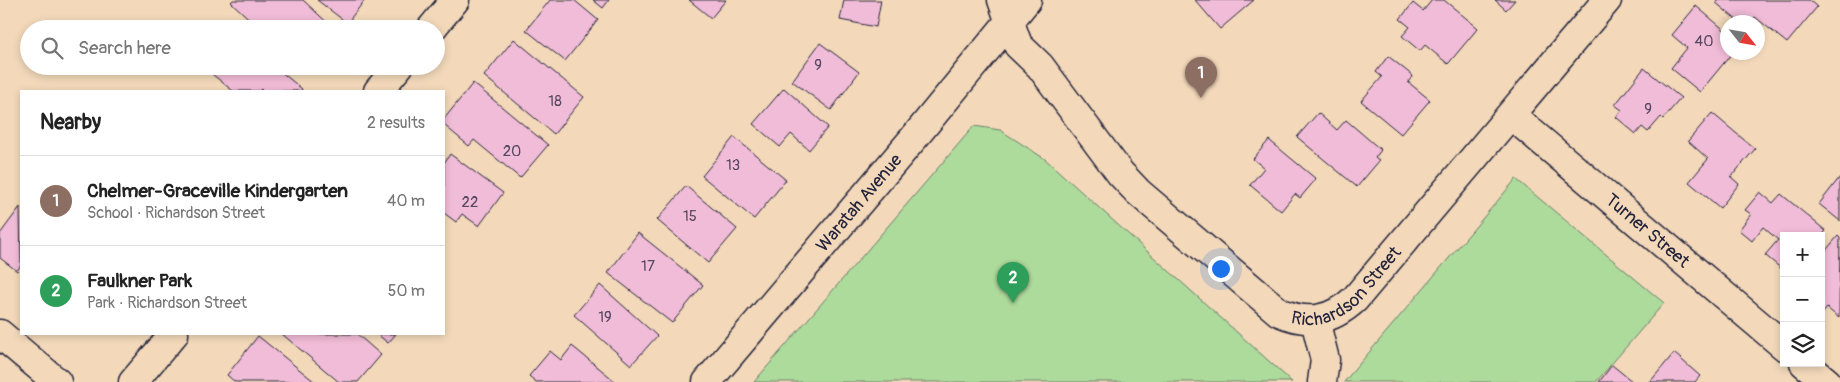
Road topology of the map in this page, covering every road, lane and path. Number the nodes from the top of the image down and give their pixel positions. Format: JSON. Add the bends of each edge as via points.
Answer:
{"nodes":[{"id":1,"x":455,"y":0,"type":"edge"},
{"id":2,"x":1027,"y":0,"type":"edge"},
{"id":3,"x":1607,"y":0,"type":"edge"},
{"id":4,"x":1006,"y":11,"type":"edge"},
{"id":5,"x":438,"y":20,"type":"edge"},
{"id":6,"x":391,"y":75,"type":"edge"},
{"id":7,"x":379,"y":90,"type":"edge"},
{"id":8,"x":1510,"y":115,"type":"junction"},
{"id":9,"x":1315,"y":320,"type":"junction"},
{"id":10,"x":0,"y":334,"type":"edge"},
{"id":11,"x":173,"y":335,"type":"edge"},
{"id":12,"x":1780,"y":343,"type":"edge"},
{"id":13,"x":1809,"y":367,"type":"edge"},
{"id":14,"x":57,"y":382,"type":"edge"},
{"id":15,"x":133,"y":382,"type":"edge"},
{"id":16,"x":707,"y":382,"type":"edge"},
{"id":17,"x":1322,"y":382,"type":"edge"},
{"id":18,"x":1827,"y":382,"type":"edge"}],
"edges":[{"from":1,"to":5,"type":"street"},
{"from":2,"to":4,"type":"street","name":"Waratah Avenue"},
{"from":3,"to":8,"type":"street","name":"Richardson Street"},
{"from":4,"to":9,"type":"street","name":"Richardson Street","via":[[1018,45],[1040,66],[1120,173],[1138,192],[1279,312],[1303,320]]},
{"from":4,"to":16,"type":"street","name":"Waratah Avenue","via":[[918,133]]},
{"from":6,"to":7,"type":"street"},
{"from":8,"to":9,"type":"street","name":"Richardson Street","via":[[1355,299],[1338,313]]},
{"from":8,"to":12,"type":"street","name":"Turner Street"},
{"from":9,"to":17,"type":"street","via":[[1325,360]]},
{"from":10,"to":14,"type":"street"},
{"from":11,"to":15,"type":"street"},
{"from":13,"to":18,"type":"street"}]}
